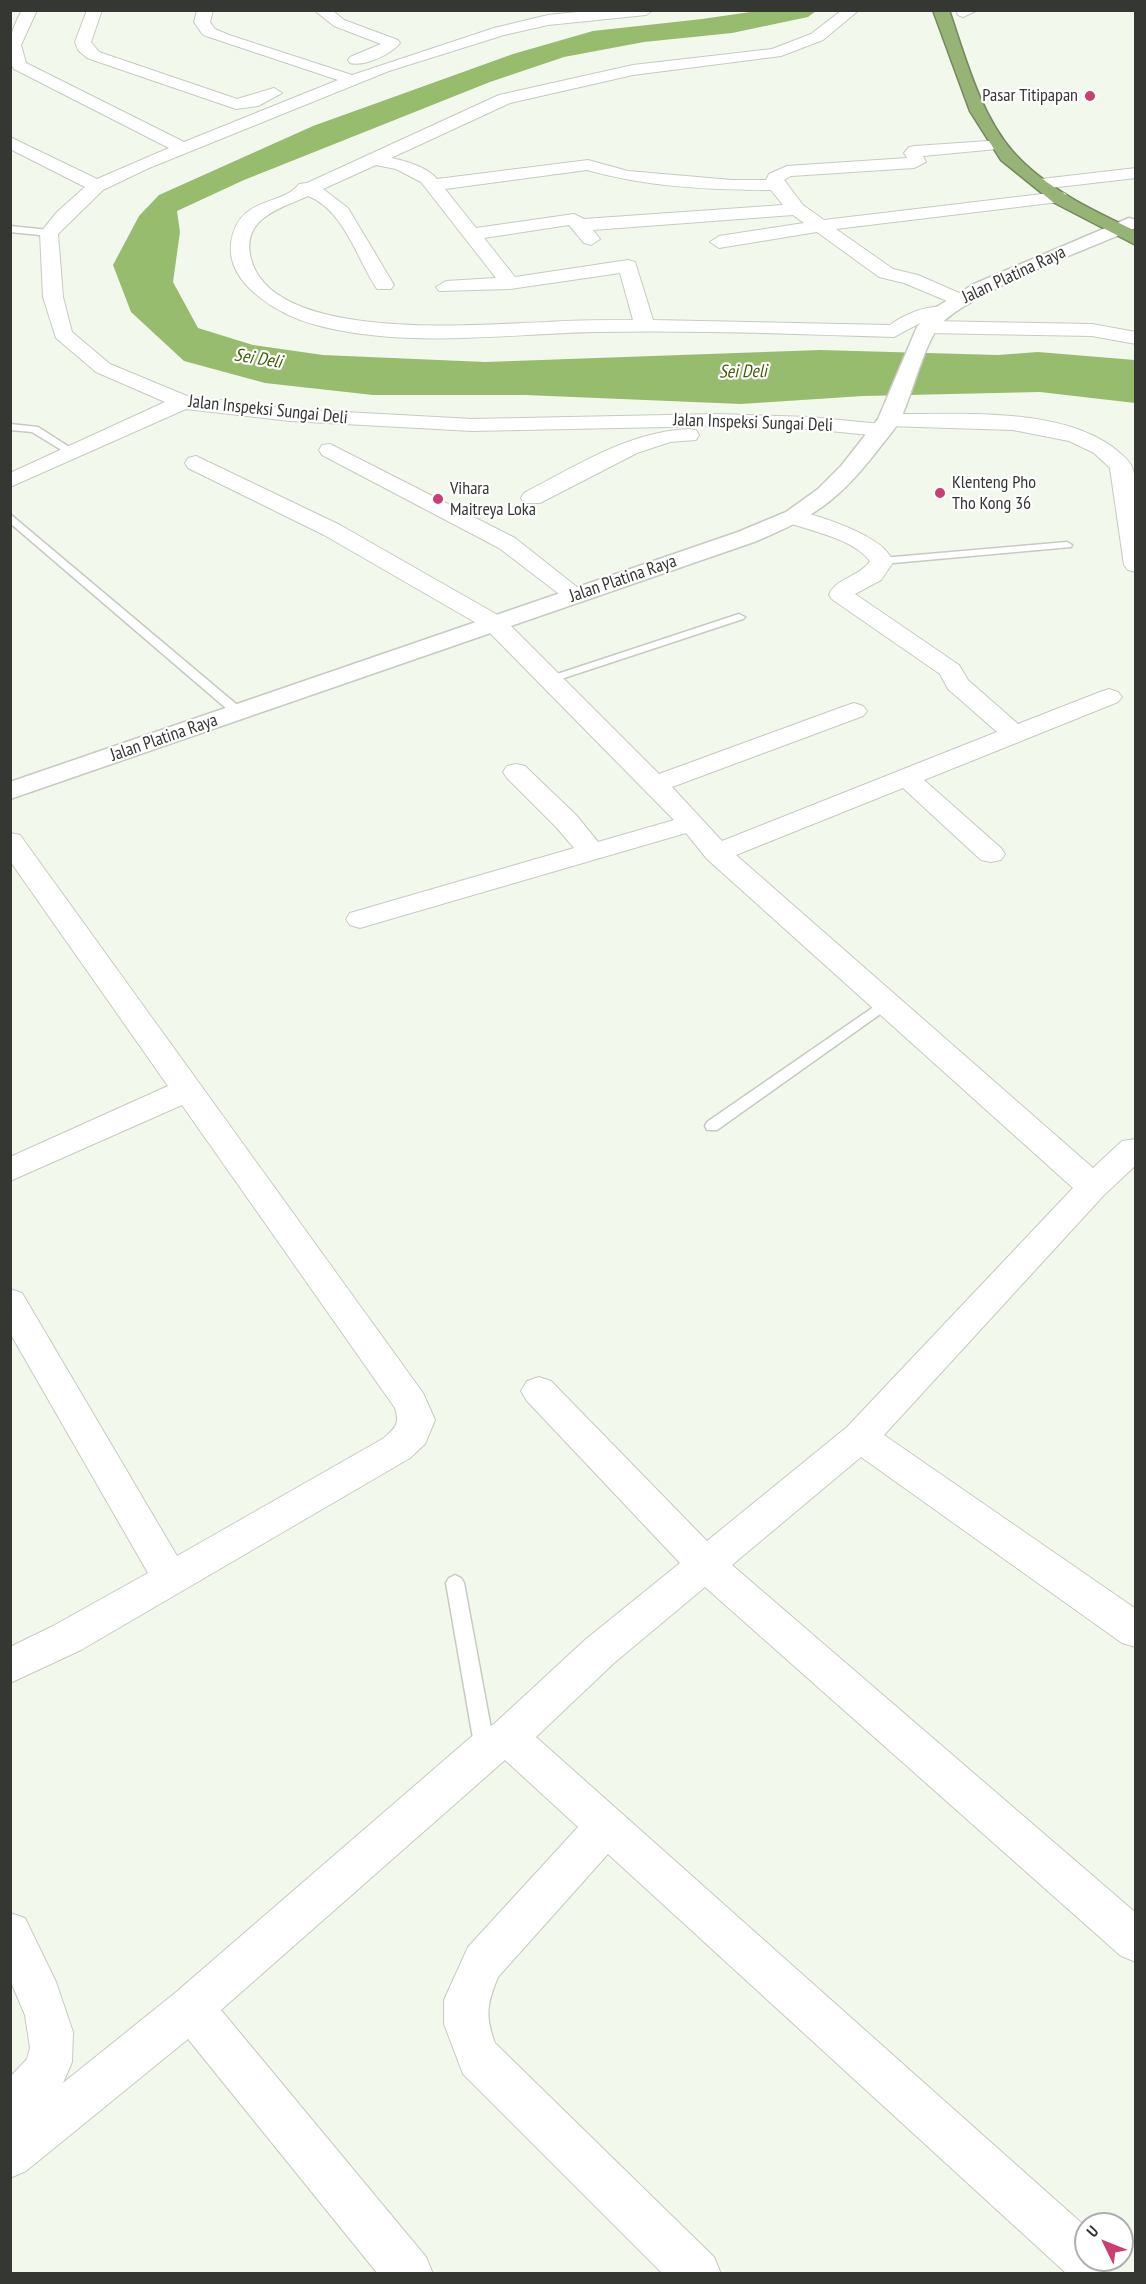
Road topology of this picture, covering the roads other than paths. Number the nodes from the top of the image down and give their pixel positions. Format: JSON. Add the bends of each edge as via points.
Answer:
{"nodes":[{"id":1,"x":30,"y":10,"type":"edge"},
{"id":2,"x":95,"y":10,"type":"edge"},
{"id":3,"x":205,"y":10,"type":"edge"},
{"id":4,"x":321,"y":10,"type":"edge"},
{"id":5,"x":646,"y":10,"type":"edge"},
{"id":6,"x":852,"y":10,"type":"edge"},
{"id":7,"x":941,"y":10,"type":"edge"},
{"id":8,"x":965,"y":11,"type":"edge"},
{"id":9,"x":970,"y":33,"type":"dead end"},
{"id":10,"x":982,"y":65,"type":"dead end"},
{"id":11,"x":960,"y":66,"type":"junction"},
{"id":12,"x":326,"y":72,"type":"junction"},
{"id":13,"x":353,"y":80,"type":"junction"},
{"id":14,"x":10,"y":142,"type":"edge"},
{"id":15,"x":997,"y":144,"type":"junction"},
{"id":16,"x":183,"y":148,"type":"junction"},
{"id":17,"x":1023,"y":148,"type":"dead end"},
{"id":18,"x":373,"y":159,"type":"junction"},
{"id":19,"x":1136,"y":173,"type":"edge"},
{"id":20,"x":432,"y":185,"type":"junction"},
{"id":21,"x":776,"y":185,"type":"junction"},
{"id":22,"x":96,"y":186,"type":"junction"},
{"id":23,"x":305,"y":188,"type":"junction"},
{"id":24,"x":1060,"y":189,"type":"junction"},
{"id":25,"x":797,"y":209,"type":"junction"},
{"id":26,"x":819,"y":226,"type":"junction"},
{"id":27,"x":10,"y":229,"type":"edge"},
{"id":28,"x":1129,"y":230,"type":"edge"},
{"id":29,"x":50,"y":233,"type":"junction"},
{"id":30,"x":471,"y":234,"type":"junction"},
{"id":31,"x":719,"y":242,"type":"dead end"},
{"id":32,"x":510,"y":283,"type":"junction"},
{"id":33,"x":384,"y":285,"type":"dead end"},
{"id":34,"x":446,"y":287,"type":"dead end"},
{"id":35,"x":958,"y":300,"type":"junction"},
{"id":36,"x":942,"y":312,"type":"junction"},
{"id":37,"x":645,"y":326,"type":"junction"},
{"id":38,"x":925,"y":330,"type":"junction"},
{"id":39,"x":1136,"y":338,"type":"edge"},
{"id":40,"x":183,"y":402,"type":"junction"},
{"id":41,"x":883,"y":425,"type":"junction"},
{"id":42,"x":10,"y":427,"type":"edge"},
{"id":43,"x":330,"y":450,"type":"dead end"},
{"id":44,"x":72,"y":452,"type":"junction"},
{"id":45,"x":196,"y":463,"type":"dead end"},
{"id":46,"x":10,"y":481,"type":"edge"},
{"id":47,"x":532,"y":498,"type":"dead end"},
{"id":48,"x":10,"y":517,"type":"edge"},
{"id":49,"x":794,"y":518,"type":"junction"},
{"id":50,"x":1067,"y":545,"type":"dead end"},
{"id":51,"x":882,"y":561,"type":"junction"},
{"id":52,"x":1136,"y":565,"type":"edge"},
{"id":53,"x":575,"y":595,"type":"junction"},
{"id":54,"x":739,"y":617,"type":"dead end"},
{"id":55,"x":494,"y":623,"type":"junction"},
{"id":56,"x":551,"y":678,"type":"junction"},
{"id":57,"x":1109,"y":697,"type":"dead end"},
{"id":58,"x":854,"y":711,"type":"dead end"},
{"id":59,"x":238,"y":712,"type":"junction"},
{"id":60,"x":1015,"y":735,"type":"junction"},
{"id":61,"x":516,"y":772,"type":"dead end"},
{"id":62,"x":908,"y":779,"type":"junction"},
{"id":63,"x":652,"y":785,"type":"junction"},
{"id":64,"x":10,"y":791,"type":"edge"},
{"id":65,"x":692,"y":823,"type":"junction"},
{"id":66,"x":10,"y":841,"type":"edge"},
{"id":67,"x":590,"y":850,"type":"junction"},
{"id":68,"x":717,"y":853,"type":"junction"},
{"id":69,"x":991,"y":854,"type":"dead end"},
{"id":70,"x":360,"y":919,"type":"dead end"},
{"id":71,"x":888,"y":1002,"type":"junction"},
{"id":72,"x":189,"y":1089,"type":"junction"},
{"id":73,"x":712,"y":1126,"type":"dead end"},
{"id":74,"x":1135,"y":1149,"type":"edge"},
{"id":75,"x":10,"y":1170,"type":"edge"},
{"id":76,"x":1093,"y":1187,"type":"junction"},
{"id":77,"x":10,"y":1302,"type":"edge"},
{"id":78,"x":539,"y":1391,"type":"dead end"},
{"id":79,"x":860,"y":1437,"type":"junction"},
{"id":80,"x":706,"y":1565,"type":"junction"},
{"id":81,"x":170,"y":1577,"type":"junction"},
{"id":82,"x":454,"y":1583,"type":"dead end"},
{"id":83,"x":1136,"y":1631,"type":"edge"},
{"id":84,"x":10,"y":1666,"type":"edge"},
{"id":85,"x":496,"y":1743,"type":"junction"},
{"id":86,"x":607,"y":1825,"type":"junction"},
{"id":87,"x":10,"y":1933,"type":"edge"},
{"id":88,"x":1136,"y":1941,"type":"edge"},
{"id":89,"x":191,"y":2008,"type":"junction"},
{"id":90,"x":10,"y":2106,"type":"edge"},
{"id":91,"x":10,"y":2154,"type":"edge"},
{"id":92,"x":1074,"y":2249,"type":"edge"},
{"id":93,"x":409,"y":2274,"type":"edge"},
{"id":94,"x":697,"y":2274,"type":"edge"}],
"edges":[{"from":1,"to":16,"type":"street","via":[[12,47],[11,56],[20,66]]},
{"from":2,"to":12,"type":"street","via":[[84,47],[101,58],[236,104],[252,102]]},
{"from":3,"to":12,"type":"street","via":[[202,22],[209,32]]},
{"from":4,"to":12,"type":"street","via":[[339,23],[392,43]]},
{"from":5,"to":13,"type":"street","via":[[548,20],[500,31]]},
{"from":6,"to":18,"type":"street","via":[[817,37],[775,53],[633,70],[519,95]]},
{"from":7,"to":11,"type":"highway"},
{"from":8,"to":9,"type":"highway"},
{"from":10,"to":11,"type":"highway"},
{"from":11,"to":15,"type":"highway"},
{"from":12,"to":13,"type":"street"},
{"from":13,"to":16,"type":"street"},
{"from":14,"to":22,"type":"street"},
{"from":15,"to":21,"type":"street","via":[[915,151],[914,163],[787,171],[776,178]]},
{"from":15,"to":24,"type":"highway","via":[[1041,184]]},
{"from":16,"to":22,"type":"street"},
{"from":17,"to":24,"type":"highway"},
{"from":18,"to":20,"type":"street","via":[[412,169]]},
{"from":18,"to":23,"type":"street"},
{"from":19,"to":24,"type":"street"},
{"from":20,"to":21,"type":"street","via":[[588,165],[627,176]]},
{"from":20,"to":30,"type":"street"},
{"from":21,"to":25,"type":"street"},
{"from":22,"to":29,"type":"street"},
{"from":23,"to":33,"type":"street","via":[[323,195],[342,212]]},
{"from":23,"to":37,"type":"street","via":[[251,218],[240,246],[244,267],[254,282],[292,309],[320,321],[413,330]]},
{"from":24,"to":26,"type":"street"},
{"from":24,"to":28,"type":"highway"},
{"from":25,"to":26,"type":"street"},
{"from":25,"to":30,"type":"street","via":[[586,233],[578,219],[572,219]]},
{"from":26,"to":31,"type":"street"},
{"from":26,"to":35,"type":"street","via":[[886,273],[911,279]]},
{"from":27,"to":29,"type":"lane"},
{"from":28,"to":35,"type":"main road","name":"Jalan Platina Raya"},
{"from":29,"to":40,"type":"street","name":"Jalan Inspeksi Sungai Deli","via":[[53,297],[63,334],[103,368]]},
{"from":30,"to":32,"type":"street"},
{"from":32,"to":34,"type":"street"},
{"from":32,"to":37,"type":"street","via":[[628,266]]},
{"from":35,"to":36,"type":"main road","name":"Jalan Platina Raya"},
{"from":36,"to":37,"type":"street","via":[[911,319],[894,331]]},
{"from":36,"to":38,"type":"main road","name":"Jalan Platina Raya"},
{"from":38,"to":39,"type":"street","via":[[1092,330]]},
{"from":38,"to":41,"type":"main road","name":"Jalan Platina Raya"},
{"from":40,"to":41,"type":"street","name":"Jalan Inspeksi Sungai Deli","via":[[290,415],[449,424],[716,420]]},
{"from":40,"to":44,"type":"street"},
{"from":41,"to":47,"type":"street","via":[[670,435],[639,445]]},
{"from":41,"to":49,"type":"main road","name":"Jalan Platina Raya","via":[[839,482]]},
{"from":41,"to":52,"type":"street","via":[[1035,425],[1078,438],[1113,455],[1121,466]]},
{"from":42,"to":44,"type":"lane","via":[[34,429]]},
{"from":43,"to":53,"type":"street","via":[[507,543]]},
{"from":44,"to":46,"type":"street"},
{"from":45,"to":55,"type":"street","via":[[332,530]]},
{"from":48,"to":59,"type":"lane"},
{"from":49,"to":51,"type":"street","via":[[864,543],[877,551]]},
{"from":49,"to":53,"type":"main road","name":"Jalan Platina Raya"},
{"from":50,"to":51,"type":"lane"},
{"from":51,"to":60,"type":"street","via":[[873,575],[841,595],[950,670],[957,684]]},
{"from":53,"to":55,"type":"main road","name":"Jalan Platina Raya"},
{"from":54,"to":56,"type":"lane"},
{"from":55,"to":56,"type":"street"},
{"from":55,"to":59,"type":"main road","name":"Jalan Platina Raya"},
{"from":56,"to":63,"type":"street"},
{"from":57,"to":60,"type":"street"},
{"from":58,"to":63,"type":"street"},
{"from":59,"to":64,"type":"main road","name":"Jalan Platina Raya"},
{"from":60,"to":62,"type":"street"},
{"from":61,"to":67,"type":"street"},
{"from":62,"to":68,"type":"street"},
{"from":62,"to":69,"type":"street"},
{"from":63,"to":65,"type":"street"},
{"from":65,"to":67,"type":"street"},
{"from":65,"to":68,"type":"street"},
{"from":66,"to":72,"type":"street"},
{"from":67,"to":70,"type":"street"},
{"from":68,"to":71,"type":"street"},
{"from":71,"to":73,"type":"lane"},
{"from":71,"to":76,"type":"street"},
{"from":72,"to":75,"type":"street"},
{"from":72,"to":81,"type":"street","via":[[411,1403],[417,1420],[412,1434],[397,1448]]},
{"from":74,"to":76,"type":"street"},
{"from":76,"to":79,"type":"street"},
{"from":77,"to":81,"type":"street"},
{"from":78,"to":80,"type":"street"},
{"from":79,"to":80,"type":"street"},
{"from":79,"to":83,"type":"street"},
{"from":80,"to":85,"type":"street"},
{"from":80,"to":88,"type":"street"},
{"from":81,"to":84,"type":"street","via":[[67,1638]]},
{"from":82,"to":85,"type":"lane"},
{"from":85,"to":86,"type":"street"},
{"from":85,"to":89,"type":"street"},
{"from":86,"to":92,"type":"street"},
{"from":86,"to":94,"type":"street","via":[[483,1962],[466,2000],[466,2024],[479,2058]]},
{"from":87,"to":90,"type":"street","via":[[49,2021],[54,2042],[50,2062],[34,2087]]},
{"from":89,"to":91,"type":"street"},
{"from":89,"to":93,"type":"street"}]}
